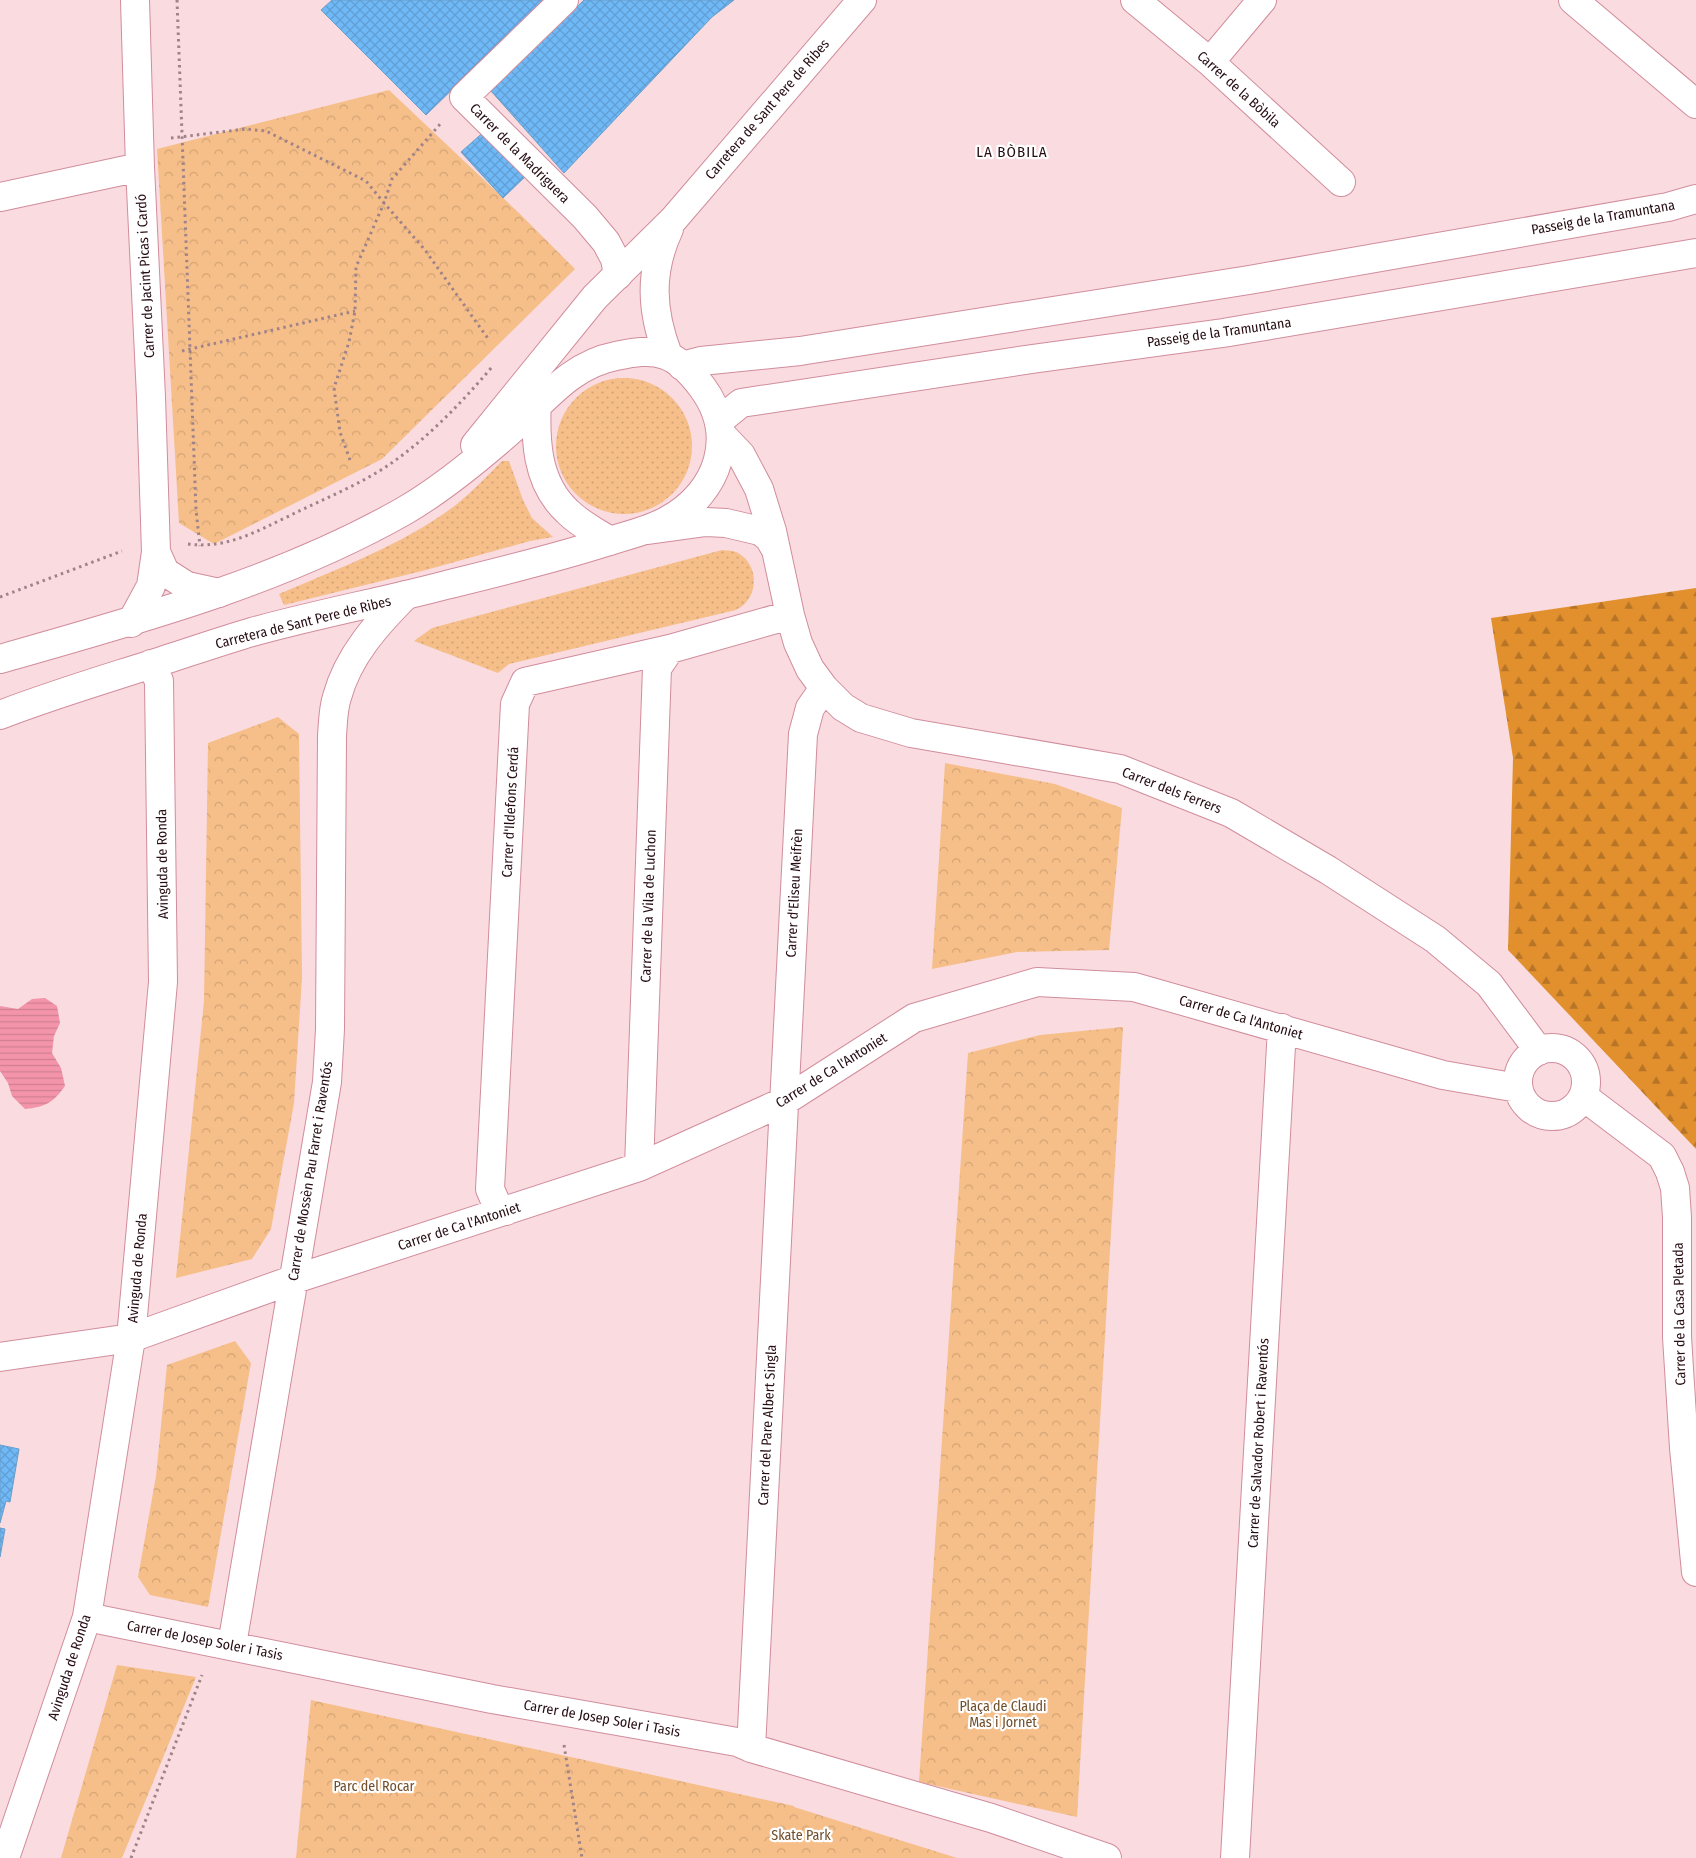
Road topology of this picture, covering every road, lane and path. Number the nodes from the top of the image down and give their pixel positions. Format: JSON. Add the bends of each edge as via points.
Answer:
{"nodes":[{"id":1,"x":135,"y":0,"type":"edge"},
{"id":2,"x":177,"y":0,"type":"edge"},
{"id":3,"x":564,"y":0,"type":"edge"},
{"id":4,"x":862,"y":0,"type":"edge"},
{"id":5,"x":1135,"y":0,"type":"edge"},
{"id":6,"x":1262,"y":0,"type":"edge"},
{"id":7,"x":1572,"y":0,"type":"edge"},
{"id":8,"x":1210,"y":62,"type":"junction"},
{"id":9,"x":464,"y":97,"type":"junction"},
{"id":10,"x":1696,"y":104,"type":"edge"},
{"id":11,"x":139,"y":136,"type":"junction"},
{"id":12,"x":181,"y":137,"type":"junction"},
{"id":13,"x":140,"y":166,"type":"junction"},
{"id":14,"x":1341,"y":182,"type":"dead end"},
{"id":15,"x":0,"y":197,"type":"edge"},
{"id":16,"x":1696,"y":199,"type":"edge"},
{"id":17,"x":384,"y":203,"type":"junction"},
{"id":18,"x":673,"y":220,"type":"junction"},
{"id":19,"x":1696,"y":253,"type":"edge"},
{"id":20,"x":618,"y":275,"type":"junction"},
{"id":21,"x":355,"y":311,"type":"junction"},
{"id":22,"x":489,"y":340,"type":"dead end"},
{"id":23,"x":190,"y":350,"type":"junction"},
{"id":24,"x":181,"y":352,"type":"dead end"},
{"id":25,"x":498,"y":360,"type":"dead end"},
{"id":26,"x":675,"y":360,"type":"junction"},
{"id":27,"x":540,"y":365,"type":"junction"},
{"id":28,"x":537,"y":407,"type":"junction"},
{"id":29,"x":720,"y":427,"type":"junction"},
{"id":30,"x":350,"y":460,"type":"dead end"},
{"id":31,"x":447,"y":482,"type":"junction"},
{"id":32,"x":642,"y":531,"type":"junction"},
{"id":33,"x":610,"y":540,"type":"junction"},
{"id":34,"x":156,"y":546,"type":"junction"},
{"id":35,"x":200,"y":546,"type":"junction"},
{"id":36,"x":776,"y":550,"type":"junction"},
{"id":37,"x":219,"y":593,"type":"junction"},
{"id":38,"x":406,"y":596,"type":"junction"},
{"id":39,"x":0,"y":597,"type":"edge"},
{"id":40,"x":790,"y":615,"type":"junction"},
{"id":41,"x":131,"y":623,"type":"junction"},
{"id":42,"x":670,"y":648,"type":"junction"},
{"id":43,"x":0,"y":660,"type":"edge"},
{"id":44,"x":151,"y":664,"type":"junction"},
{"id":45,"x":824,"y":688,"type":"junction"},
{"id":46,"x":0,"y":715,"type":"edge"},
{"id":47,"x":1282,"y":1028,"type":"junction"},
{"id":48,"x":1539,"y":1051,"type":"junction"},
{"id":49,"x":1518,"y":1088,"type":"junction"},
{"id":50,"x":1584,"y":1097,"type":"junction"},
{"id":51,"x":783,"y":1102,"type":"junction"},
{"id":52,"x":639,"y":1168,"type":"junction"},
{"id":53,"x":1686,"y":1192,"type":"edge"},
{"id":54,"x":506,"y":1211,"type":"junction"},
{"id":55,"x":292,"y":1280,"type":"junction"},
{"id":56,"x":131,"y":1338,"type":"junction"},
{"id":57,"x":0,"y":1357,"type":"edge"},
{"id":58,"x":1696,"y":1572,"type":"edge"},
{"id":59,"x":87,"y":1617,"type":"junction"},
{"id":60,"x":224,"y":1643,"type":"junction"},
{"id":61,"x":558,"y":1710,"type":"junction"},
{"id":62,"x":752,"y":1748,"type":"junction"},
{"id":63,"x":5,"y":1858,"type":"edge"},
{"id":64,"x":131,"y":1858,"type":"edge"},
{"id":65,"x":582,"y":1858,"type":"edge"},
{"id":66,"x":1107,"y":1858,"type":"edge"},
{"id":67,"x":1235,"y":1858,"type":"edge"}],
"edges":[{"from":1,"to":11,"type":"street","name":"Carrer de Jacint Picas i Cardó"},
{"from":2,"to":12,"type":"path"},
{"from":3,"to":9,"type":"street","name":"Carrer de la Madriguera"},
{"from":4,"to":18,"type":"street","name":"Carretera de Sant Pere de Ribes"},
{"from":5,"to":8,"type":"street","name":"Carrer de la Bòbila"},
{"from":6,"to":8,"type":"street"},
{"from":7,"to":10,"type":"street"},
{"from":8,"to":14,"type":"street","name":"Carrer de la Bòbila"},
{"from":9,"to":17,"type":"path","via":[[392,179]]},
{"from":9,"to":20,"type":"street","name":"Carrer de la Madriguera","via":[[606,242],[615,259]]},
{"from":11,"to":12,"type":"path"},
{"from":11,"to":13,"type":"street","name":"Carrer de Jacint Picas i Cardó"},
{"from":12,"to":17,"type":"path","via":[[246,129],[266,132],[366,181]]},
{"from":12,"to":23,"type":"path"},
{"from":13,"to":15,"type":"street"},
{"from":13,"to":34,"type":"street","name":"Carrer de Jacint Picas i Cardó"},
{"from":16,"to":26,"type":"street","name":"Passeig de la Tramuntana","via":[[1668,207],[1258,278],[800,351],[701,361]]},
{"from":17,"to":21,"type":"path","via":[[356,267]]},
{"from":17,"to":22,"type":"path","via":[[425,250]]},
{"from":18,"to":20,"type":"street","name":"Carretera de Sant Pere de Ribes"},
{"from":18,"to":26,"type":"street","name":"Carretera de Sant Pere de Ribes","via":[[660,249],[654,303],[659,332]]},
{"from":19,"to":29,"type":"street","name":"Passeig de la Tramuntana","via":[[1223,333],[741,403]]},
{"from":20,"to":27,"type":"street","name":"Carretera de Sant Pere de Ribes","via":[[595,297]]},
{"from":21,"to":23,"type":"path"},
{"from":21,"to":30,"type":"path","via":[[334,388],[340,432]]},
{"from":23,"to":24,"type":"path"},
{"from":23,"to":35,"type":"path"},
{"from":25,"to":35,"type":"path","via":[[428,434],[365,479],[238,540]]},
{"from":26,"to":28,"type":"street","name":"Carretera de Sant Pere de Ribes","via":[[653,352],[598,360],[574,372]]},
{"from":26,"to":29,"type":"street","via":[[708,394]]},
{"from":27,"to":28,"type":"street"},
{"from":27,"to":31,"type":"street","name":"Carretera de Sant Pere de Ribes"},
{"from":28,"to":31,"type":"street","name":"Carretera de Sant Pere de Ribes"},
{"from":28,"to":33,"type":"street","via":[[537,449],[541,471],[550,489],[567,512]]},
{"from":29,"to":32,"type":"street","via":[[720,456],[709,484],[692,503],[670,519]]},
{"from":29,"to":36,"type":"street","name":"Carrer dels Ferrers","via":[[741,455],[759,489]]},
{"from":31,"to":37,"type":"street","name":"Carretera de Sant Pere de Ribes","via":[[406,510],[352,538]]},
{"from":32,"to":33,"type":"street","name":"Carretera de Sant Pere de Ribes"},
{"from":32,"to":36,"type":"street","via":[[706,522],[726,523],[760,531]]},
{"from":33,"to":38,"type":"street","name":"Carretera de Sant Pere de Ribes"},
{"from":34,"to":35,"type":"path"},
{"from":34,"to":37,"type":"street","name":"Carrer de Jacint Picas i Cardó","via":[[165,572],[188,586]]},
{"from":34,"to":39,"type":"path"},
{"from":34,"to":41,"type":"street","name":"Carrer de Jacint Picas i Cardó","via":[[151,586]]},
{"from":36,"to":40,"type":"street","name":"Carrer dels Ferrers"},
{"from":37,"to":41,"type":"street","name":"Carretera de Sant Pere de Ribes"},
{"from":38,"to":44,"type":"street","name":"Carretera de Sant Pere de Ribes","via":[[254,632]]},
{"from":38,"to":55,"type":"street","name":"Carrer de Mossèn Pau Farret i Raventós","via":[[382,620],[348,667],[336,698],[332,736],[327,1082]]},
{"from":40,"to":42,"type":"street","name":"Carrer d'Ildefons Cerdá"},
{"from":40,"to":45,"type":"street","name":"Carrer dels Ferrers","via":[[810,669]]},
{"from":41,"to":43,"type":"street","name":"Carretera de Sant Pere de Ribes"},
{"from":42,"to":52,"type":"street","name":"Carrer de la Vila de Luchon","via":[[657,668]]},
{"from":42,"to":54,"type":"street","name":"Carrer d'Ildefons Cerdá","via":[[525,682],[516,704],[490,1189],[496,1203]]},
{"from":44,"to":46,"type":"street","name":"Carretera de Sant Pere de Ribes"},
{"from":44,"to":56,"type":"street","name":"Avinguda de Ronda","via":[[159,681],[163,982]]},
{"from":45,"to":48,"type":"street","name":"Carrer dels Ferrers","via":[[861,718],[911,734],[1120,769],[1231,813],[1435,939],[1489,984]]},
{"from":45,"to":51,"type":"street","name":"Carrer d'Eliseu Meifrèn","via":[[810,708],[803,734]]},
{"from":47,"to":49,"type":"street","name":"Carrer de Ca l'Antoniet","via":[[1443,1075]]},
{"from":47,"to":51,"type":"street","name":"Carrer de Ca l'Antoniet","via":[[1134,987],[1037,982],[914,1018]]},
{"from":47,"to":67,"type":"street","name":"Carrer de Salvador Robert i Raventós"},
{"from":48,"to":49,"type":"street","via":[[1525,1062]]},
{"from":48,"to":50,"type":"street","via":[[1550,1048],[1562,1050],[1581,1063],[1587,1085]]},
{"from":49,"to":50,"type":"street","via":[[1528,1107],[1547,1116],[1569,1113]]},
{"from":50,"to":53,"type":"street","name":"Carrer de la Casa Pletada","via":[[1662,1156]]},
{"from":51,"to":52,"type":"street","name":"Carrer de Ca l'Antoniet"},
{"from":51,"to":62,"type":"street","name":"Carrer del Pare Albert Singla"},
{"from":52,"to":54,"type":"street","name":"Carrer de Ca l'Antoniet"},
{"from":53,"to":58,"type":"street","name":"Carrer de la Casa Pletada","via":[[1677,1217],[1677,1336]]},
{"from":54,"to":55,"type":"street","name":"Carrer de Ca l'Antoniet"},
{"from":55,"to":56,"type":"street","name":"Carrer de Ca l'Antoniet"},
{"from":55,"to":60,"type":"street","name":"Carrer de Mossèn Pau Farret i Raventós"},
{"from":56,"to":57,"type":"street","name":"Carrer de Ca l'Antoniet"},
{"from":56,"to":59,"type":"street","name":"Avinguda de Ronda"},
{"from":59,"to":60,"type":"street","name":"Carrer de Josep Soler i Tasis"},
{"from":59,"to":63,"type":"street","name":"Avinguda de Ronda"},
{"from":60,"to":61,"type":"street","name":"Carrer de Josep Soler i Tasis"},
{"from":60,"to":64,"type":"path"},
{"from":61,"to":62,"type":"street","name":"Carrer de Josep Soler i Tasis","via":[[737,1742]]},
{"from":61,"to":65,"type":"path"},
{"from":62,"to":66,"type":"street","name":"Carrer de Josep Soler i Tasis","via":[[991,1818]]}]}
